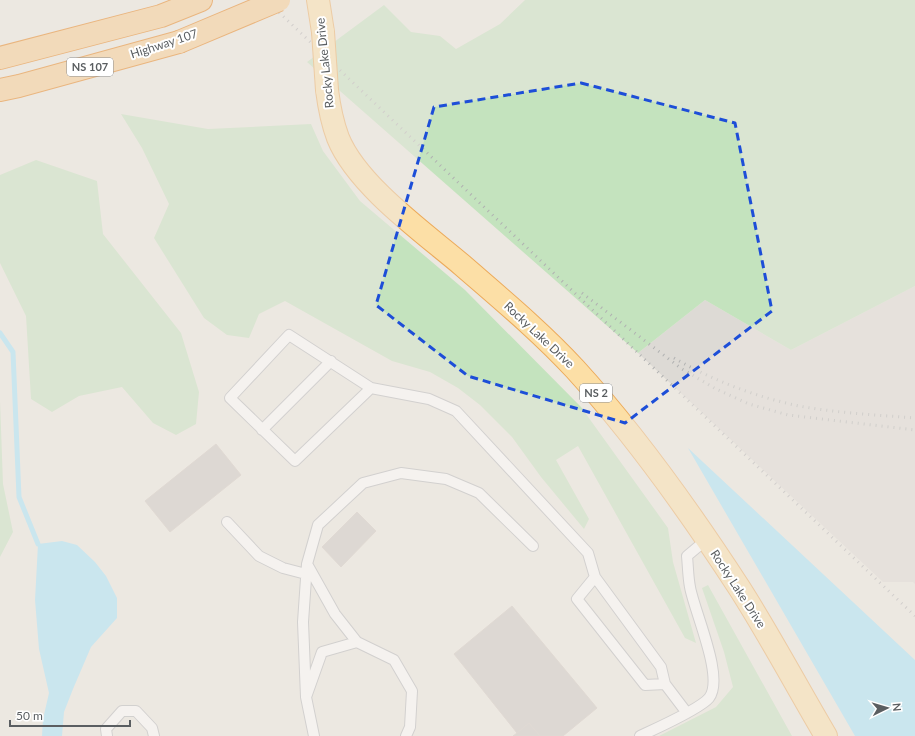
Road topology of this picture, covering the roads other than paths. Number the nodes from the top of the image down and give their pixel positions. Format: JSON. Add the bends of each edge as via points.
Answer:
{"nodes":[{"id":1,"x":201,"y":0,"type":"edge"},
{"id":2,"x":278,"y":0,"type":"edge"},
{"id":3,"x":318,"y":0,"type":"edge"},
{"id":4,"x":0,"y":58,"type":"edge"},
{"id":5,"x":0,"y":90,"type":"edge"},
{"id":6,"x":331,"y":361,"type":"junction"},
{"id":7,"x":371,"y":388,"type":"junction"},
{"id":8,"x":262,"y":430,"type":"junction"},
{"id":9,"x":227,"y":522,"type":"dead end"},
{"id":10,"x":706,"y":540,"type":"junction"},
{"id":11,"x":533,"y":546,"type":"dead end"},
{"id":12,"x":307,"y":569,"type":"junction"},
{"id":13,"x":595,"y":577,"type":"junction"},
{"id":14,"x":357,"y":642,"type":"junction"},
{"id":15,"x":665,"y":684,"type":"junction"},
{"id":16,"x":306,"y":697,"type":"junction"},
{"id":17,"x":687,"y":713,"type":"junction"},
{"id":18,"x":107,"y":736,"type":"edge"},
{"id":19,"x":154,"y":736,"type":"edge"},
{"id":20,"x":314,"y":736,"type":"edge"},
{"id":21,"x":406,"y":736,"type":"edge"},
{"id":22,"x":640,"y":736,"type":"edge"},
{"id":23,"x":826,"y":736,"type":"edge"}],
"edges":[{"from":1,"to":4,"type":"highway","number":"NS 107","via":[[161,16]]},
{"from":2,"to":5,"type":"highway","name":"Highway 107","number":"NS 107","bridge":true,"via":[[179,42]]},
{"from":3,"to":10,"type":"main road","name":"Rocky Lake Drive","number":"NS 2","bridge":true,"via":[[330,114],[338,139],[351,162],[403,215],[518,314],[573,367],[677,495]]},
{"from":6,"to":7,"type":"lane"},
{"from":6,"to":8,"type":"lane"},
{"from":6,"to":8,"type":"lane","via":[[289,335],[230,398]]},
{"from":7,"to":8,"type":"lane","via":[[295,461]]},
{"from":7,"to":13,"type":"lane","via":[[428,399],[456,411],[588,553]]},
{"from":9,"to":12,"type":"lane","via":[[259,556],[283,568]]},
{"from":10,"to":17,"type":"lane","via":[[687,556],[690,587],[712,664],[714,684],[709,698]]},
{"from":10,"to":23,"type":"main road","name":"Rocky Lake Drive","number":"NS 2","via":[[740,589]]},
{"from":11,"to":12,"type":"lane","via":[[479,493],[446,479],[401,474],[363,483],[318,524]]},
{"from":12,"to":14,"type":"lane","via":[[334,614]]},
{"from":12,"to":16,"type":"lane","via":[[303,622]]},
{"from":13,"to":15,"type":"lane","via":[[661,667]]},
{"from":13,"to":15,"type":"lane","via":[[577,599],[645,685]]},
{"from":14,"to":16,"type":"lane","via":[[322,652]]},
{"from":14,"to":21,"type":"lane","via":[[394,660],[412,691],[410,727]]},
{"from":15,"to":17,"type":"lane"},
{"from":16,"to":20,"type":"lane"},
{"from":17,"to":22,"type":"lane"},
{"from":18,"to":19,"type":"lane","via":[[106,729],[122,711],[136,711],[152,728]]}]}
